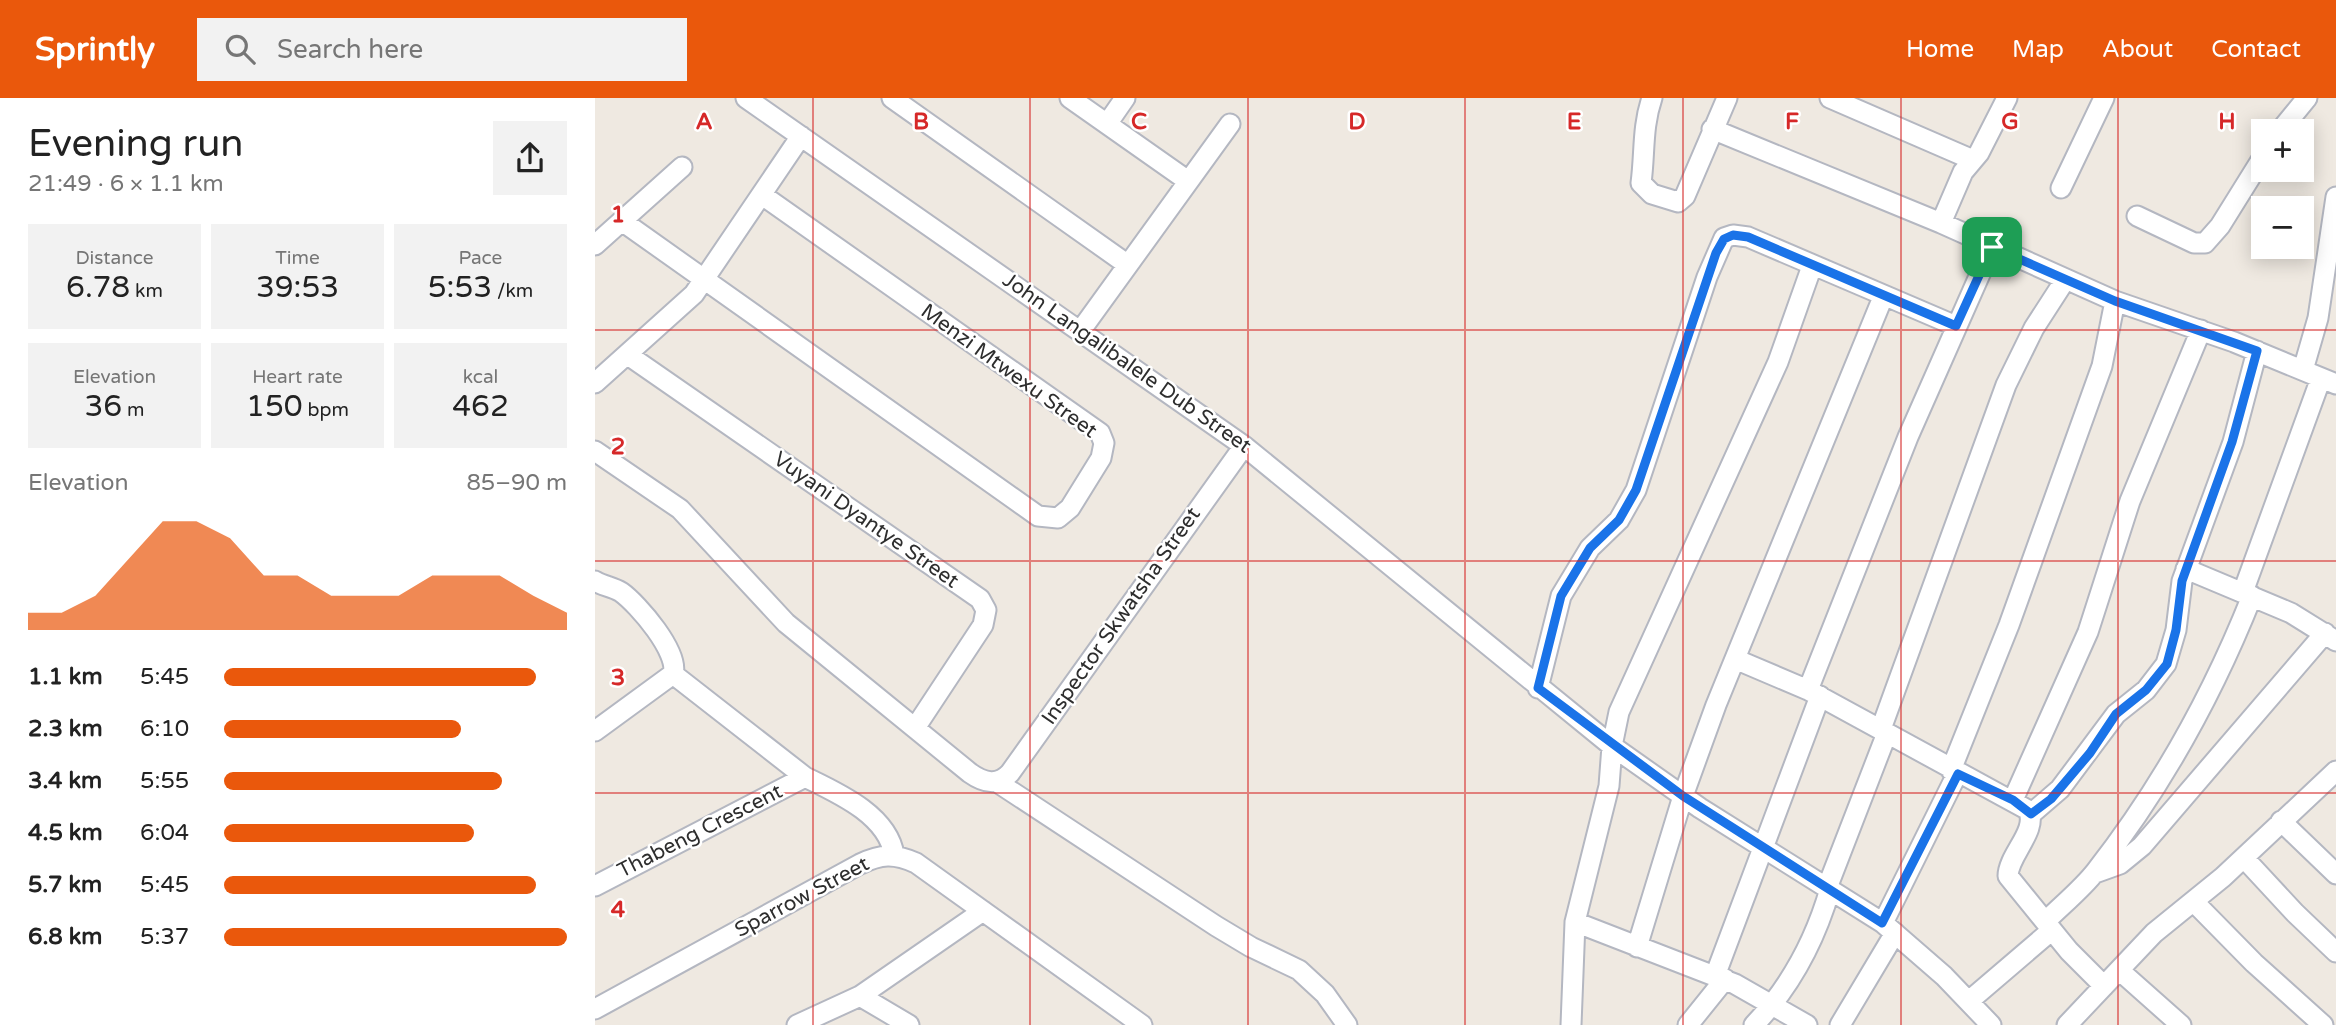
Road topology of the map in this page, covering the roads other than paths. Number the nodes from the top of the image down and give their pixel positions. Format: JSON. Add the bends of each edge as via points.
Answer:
{"nodes":[{"id":1,"x":746,"y":98,"type":"edge"},
{"id":2,"x":1070,"y":98,"type":"edge"},
{"id":3,"x":1125,"y":98,"type":"edge"},
{"id":4,"x":1651,"y":98,"type":"edge"},
{"id":5,"x":1727,"y":98,"type":"edge"},
{"id":6,"x":1830,"y":98,"type":"edge"},
{"id":7,"x":2104,"y":98,"type":"edge"},
{"id":8,"x":2307,"y":98,"type":"edge"},
{"id":9,"x":894,"y":99,"type":"edge"},
{"id":10,"x":2002,"y":99,"type":"edge"},
{"id":11,"x":2290,"y":119,"type":"edge"},
{"id":12,"x":1107,"y":124,"type":"junction"},
{"id":13,"x":1230,"y":124,"type":"dead end"},
{"id":14,"x":1712,"y":129,"type":"junction"},
{"id":15,"x":801,"y":135,"type":"junction"},
{"id":16,"x":1973,"y":160,"type":"junction"},
{"id":17,"x":682,"y":167,"type":"dead end"},
{"id":18,"x":2251,"y":176,"type":"edge"},
{"id":19,"x":1188,"y":181,"type":"junction"},
{"id":20,"x":2061,"y":188,"type":"dead end"},
{"id":21,"x":762,"y":195,"type":"junction"},
{"id":22,"x":2336,"y":197,"type":"edge"},
{"id":23,"x":2137,"y":216,"type":"dead end"},
{"id":24,"x":622,"y":221,"type":"junction"},
{"id":25,"x":1941,"y":223,"type":"junction"},
{"id":26,"x":595,"y":245,"type":"edge"},
{"id":27,"x":1992,"y":247,"type":"junction"},
{"id":28,"x":2332,"y":250,"type":"edge"},
{"id":29,"x":1128,"y":265,"type":"junction"},
{"id":30,"x":1812,"y":266,"type":"junction"},
{"id":31,"x":2065,"y":280,"type":"junction"},
{"id":32,"x":703,"y":281,"type":"junction"},
{"id":33,"x":1883,"y":297,"type":"junction"},
{"id":34,"x":2115,"y":301,"type":"junction"},
{"id":35,"x":2328,"y":310,"type":"edge"},
{"id":36,"x":1956,"y":326,"type":"junction"},
{"id":37,"x":1081,"y":330,"type":"junction"},
{"id":38,"x":2201,"y":331,"type":"junction"},
{"id":39,"x":2257,"y":351,"type":"junction"},
{"id":40,"x":628,"y":355,"type":"junction"},
{"id":41,"x":2320,"y":377,"type":"edge"},
{"id":42,"x":595,"y":383,"type":"edge"},
{"id":43,"x":1244,"y":446,"type":"junction"},
{"id":44,"x":595,"y":451,"type":"edge"},
{"id":45,"x":2186,"y":569,"type":"junction"},
{"id":46,"x":597,"y":584,"type":"edge"},
{"id":47,"x":2248,"y":594,"type":"junction"},
{"id":48,"x":2330,"y":637,"type":"edge"},
{"id":49,"x":1735,"y":659,"type":"junction"},
{"id":50,"x":673,"y":674,"type":"junction"},
{"id":51,"x":1538,"y":688,"type":"junction"},
{"id":52,"x":1814,"y":693,"type":"junction"},
{"id":53,"x":915,"y":728,"type":"junction"},
{"id":54,"x":595,"y":731,"type":"edge"},
{"id":55,"x":1884,"y":731,"type":"junction"},
{"id":56,"x":1612,"y":746,"type":"junction"},
{"id":57,"x":1954,"y":772,"type":"junction"},
{"id":58,"x":805,"y":777,"type":"junction"},
{"id":59,"x":996,"y":782,"type":"junction"},
{"id":60,"x":2332,"y":783,"type":"edge"},
{"id":61,"x":1683,"y":796,"type":"junction"},
{"id":62,"x":2013,"y":800,"type":"junction"},
{"id":63,"x":2031,"y":814,"type":"junction"},
{"id":64,"x":2281,"y":821,"type":"junction"},
{"id":65,"x":1766,"y":846,"type":"junction"},
{"id":66,"x":894,"y":855,"type":"junction"},
{"id":67,"x":2244,"y":858,"type":"junction"},
{"id":68,"x":2095,"y":873,"type":"junction"},
{"id":69,"x":2336,"y":874,"type":"edge"},
{"id":70,"x":595,"y":886,"type":"edge"},
{"id":71,"x":1829,"y":888,"type":"junction"},
{"id":72,"x":2195,"y":903,"type":"junction"},
{"id":73,"x":983,"y":911,"type":"junction"},
{"id":74,"x":1575,"y":922,"type":"junction"},
{"id":75,"x":2049,"y":925,"type":"junction"},
{"id":76,"x":1889,"y":928,"type":"junction"},
{"id":77,"x":1637,"y":947,"type":"junction"},
{"id":78,"x":2336,"y":952,"type":"edge"},
{"id":79,"x":2119,"y":970,"type":"junction"},
{"id":80,"x":1720,"y":978,"type":"junction"},
{"id":81,"x":2104,"y":986,"type":"junction"},
{"id":82,"x":860,"y":996,"type":"junction"},
{"id":83,"x":1969,"y":1001,"type":"junction"},
{"id":84,"x":1774,"y":1004,"type":"junction"},
{"id":85,"x":595,"y":1009,"type":"edge"},
{"id":86,"x":1987,"y":1024,"type":"edge"},
{"id":87,"x":797,"y":1025,"type":"edge"},
{"id":88,"x":909,"y":1025,"type":"edge"},
{"id":89,"x":1142,"y":1025,"type":"edge"},
{"id":90,"x":1347,"y":1025,"type":"edge"},
{"id":91,"x":1571,"y":1025,"type":"edge"},
{"id":92,"x":1688,"y":1025,"type":"edge"},
{"id":93,"x":1754,"y":1025,"type":"edge"},
{"id":94,"x":1807,"y":1025,"type":"edge"},
{"id":95,"x":1840,"y":1025,"type":"edge"},
{"id":96,"x":2067,"y":1025,"type":"edge"},
{"id":97,"x":2181,"y":1025,"type":"edge"},
{"id":98,"x":2323,"y":1025,"type":"edge"}],
"edges":[{"from":1,"to":15,"type":"street","name":"John Langalibalele Dub Street"},
{"from":2,"to":12,"type":"street"},
{"from":3,"to":12,"type":"street"},
{"from":4,"to":14,"type":"street","via":[[1643,127],[1641,183],[1652,194],[1674,202],[1683,199]]},
{"from":5,"to":14,"type":"street"},
{"from":6,"to":16,"type":"street"},
{"from":7,"to":20,"type":"street"},
{"from":8,"to":11,"type":"street"},
{"from":9,"to":29,"type":"street"},
{"from":10,"to":16,"type":"street"},
{"from":12,"to":19,"type":"street"},
{"from":13,"to":19,"type":"street"},
{"from":14,"to":25,"type":"street"},
{"from":15,"to":21,"type":"street"},
{"from":15,"to":37,"type":"street","name":"John Langalibalele Dub Street"},
{"from":16,"to":25,"type":"street","via":[[1959,179]]},
{"from":17,"to":24,"type":"street"},
{"from":18,"to":23,"type":"street","via":[[2204,243],[2194,243]]},
{"from":19,"to":29,"type":"street"},
{"from":21,"to":32,"type":"street"},
{"from":21,"to":32,"type":"street","name":"Menzi Mtwexu Street","via":[[1100,433],[1104,443],[1101,458],[1070,508],[1058,518],[1038,516]]},
{"from":22,"to":28,"type":"street"},
{"from":24,"to":26,"type":"street"},
{"from":24,"to":32,"type":"street"},
{"from":25,"to":27,"type":"street"},
{"from":27,"to":31,"type":"street"},
{"from":27,"to":36,"type":"street"},
{"from":28,"to":35,"type":"street"},
{"from":29,"to":37,"type":"street"},
{"from":30,"to":33,"type":"street"},
{"from":30,"to":51,"type":"street","via":[[1739,235],[1728,236],[1720,244],[1648,460],[1626,508],[1590,548],[1561,596]]},
{"from":30,"to":56,"type":"street","via":[[1778,362],[1619,712]]},
{"from":31,"to":34,"type":"street"},
{"from":31,"to":55,"type":"street","via":[[2034,328],[2006,385]]},
{"from":32,"to":40,"type":"street","via":[[688,302]]},
{"from":33,"to":36,"type":"street"},
{"from":33,"to":49,"type":"street"},
{"from":34,"to":38,"type":"street"},
{"from":34,"to":57,"type":"street","via":[[2102,366]]},
{"from":35,"to":41,"type":"street"},
{"from":36,"to":52,"type":"street","via":[[1908,437]]},
{"from":37,"to":43,"type":"street","name":"John Langalibalele Dub Street"},
{"from":38,"to":39,"type":"street"},
{"from":38,"to":62,"type":"street","via":[[2130,501],[2088,632]]},
{"from":39,"to":41,"type":"street"},
{"from":39,"to":45,"type":"street","via":[[2232,442]]},
{"from":40,"to":42,"type":"street"},
{"from":40,"to":53,"type":"street","name":"Vuyani Dyantye Street","via":[[980,599],[986,610],[983,625]]},
{"from":41,"to":47,"type":"street"},
{"from":43,"to":51,"type":"street","name":"John Langalibalele Dub Street"},
{"from":43,"to":59,"type":"street","name":"Inspector Skwatsha Street","via":[[1010,773]]},
{"from":44,"to":53,"type":"street","via":[[680,509],[786,623]]},
{"from":45,"to":47,"type":"street"},
{"from":45,"to":63,"type":"street","via":[[2171,652],[2159,677],[2116,714],[2060,789]]},
{"from":46,"to":50,"type":"street","via":[[621,592],[667,644],[675,661]]},
{"from":47,"to":48,"type":"street"},
{"from":47,"to":68,"type":"street","via":[[2219,678]]},
{"from":48,"to":68,"type":"street","via":[[2142,846],[2120,864]]},
{"from":49,"to":52,"type":"street"},
{"from":49,"to":61,"type":"street"},
{"from":50,"to":54,"type":"street"},
{"from":50,"to":58,"type":"street"},
{"from":51,"to":56,"type":"street","name":"John Langalibalele Dub Street"},
{"from":52,"to":55,"type":"street"},
{"from":52,"to":65,"type":"street"},
{"from":53,"to":59,"type":"street","via":[[977,778]]},
{"from":55,"to":57,"type":"street"},
{"from":55,"to":71,"type":"street"},
{"from":56,"to":61,"type":"street","name":"John Langalibalele Dub Street"},
{"from":56,"to":74,"type":"street","via":[[1609,786]]},
{"from":57,"to":62,"type":"street"},
{"from":57,"to":76,"type":"street"},
{"from":58,"to":66,"type":"street","via":[[872,818],[887,833]]},
{"from":58,"to":70,"type":"street","name":"Thabeng Crescent"},
{"from":59,"to":90,"type":"street","via":[[1216,926],[1299,970],[1325,994]]},
{"from":60,"to":64,"type":"street"},
{"from":61,"to":65,"type":"street","name":"John Langalibalele Dub Street"},
{"from":61,"to":77,"type":"street"},
{"from":62,"to":63,"type":"street"},
{"from":63,"to":75,"type":"street","via":[[2008,876]]},
{"from":64,"to":67,"type":"street"},
{"from":64,"to":69,"type":"street"},
{"from":65,"to":71,"type":"street","name":"John Langalibalele Dub Street"},
{"from":65,"to":80,"type":"street"},
{"from":66,"to":73,"type":"street","name":"Sparrow Street","via":[[916,863]]},
{"from":66,"to":85,"type":"street","name":"Sparrow Street","via":[[860,864]]},
{"from":67,"to":72,"type":"street"},
{"from":67,"to":78,"type":"street"},
{"from":68,"to":75,"type":"street"},
{"from":71,"to":76,"type":"street","name":"John Langalibalele Dub Street"},
{"from":71,"to":84,"type":"street","via":[[1805,956]]},
{"from":72,"to":79,"type":"street","via":[[2154,933]]},
{"from":72,"to":98,"type":"street"},
{"from":73,"to":82,"type":"street"},
{"from":73,"to":89,"type":"street","name":"Sparrow Street"},
{"from":74,"to":77,"type":"street"},
{"from":74,"to":91,"type":"street"},
{"from":75,"to":81,"type":"street"},
{"from":75,"to":83,"type":"street"},
{"from":76,"to":83,"type":"street","name":"John Langalibalele Dub Street"},
{"from":76,"to":95,"type":"street"},
{"from":77,"to":80,"type":"street"},
{"from":79,"to":81,"type":"street"},
{"from":79,"to":97,"type":"street"},
{"from":80,"to":84,"type":"street"},
{"from":80,"to":92,"type":"street"},
{"from":81,"to":96,"type":"street"},
{"from":82,"to":87,"type":"street"},
{"from":82,"to":88,"type":"street"},
{"from":83,"to":86,"type":"street","name":"John Langalibalele Dub Street"},
{"from":84,"to":93,"type":"street"},
{"from":84,"to":94,"type":"street"}]}
